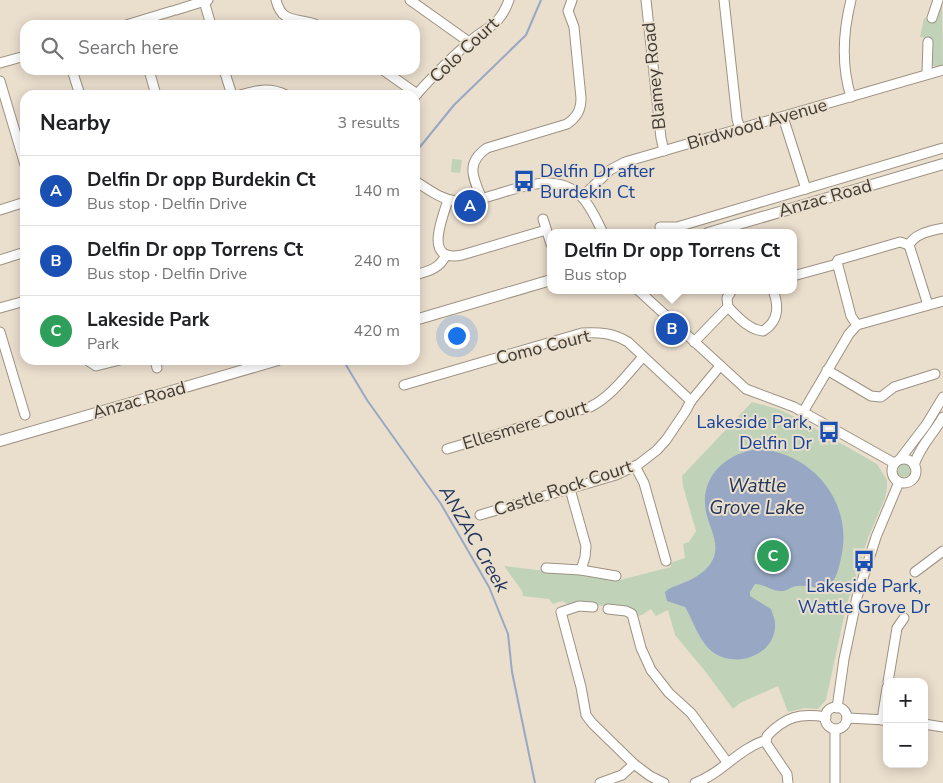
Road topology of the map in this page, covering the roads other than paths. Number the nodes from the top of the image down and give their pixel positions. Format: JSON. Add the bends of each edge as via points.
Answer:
{"nodes":[{"id":1,"x":276,"y":0,"type":"edge"},
{"id":2,"x":410,"y":0,"type":"edge"},
{"id":3,"x":508,"y":0,"type":"edge"},
{"id":4,"x":572,"y":0,"type":"edge"},
{"id":5,"x":646,"y":0,"type":"edge"},
{"id":6,"x":724,"y":0,"type":"edge"},
{"id":7,"x":850,"y":0,"type":"edge"},
{"id":8,"x":938,"y":0,"type":"edge"},
{"id":9,"x":206,"y":1,"type":"edge"},
{"id":10,"x":932,"y":18,"type":"dead end"},
{"id":11,"x":144,"y":20,"type":"edge"},
{"id":12,"x":210,"y":20,"type":"edge"},
{"id":13,"x":296,"y":20,"type":"edge"},
{"id":14,"x":469,"y":42,"type":"junction"},
{"id":15,"x":928,"y":42,"type":"dead end"},
{"id":16,"x":20,"y":58,"type":"edge"},
{"id":17,"x":0,"y":64,"type":"edge"},
{"id":18,"x":943,"y":70,"type":"edge"},
{"id":19,"x":927,"y":74,"type":"junction"},
{"id":20,"x":74,"y":75,"type":"edge"},
{"id":21,"x":150,"y":75,"type":"edge"},
{"id":22,"x":226,"y":75,"type":"edge"},
{"id":23,"x":390,"y":75,"type":"edge"},
{"id":24,"x":0,"y":81,"type":"edge"},
{"id":25,"x":78,"y":90,"type":"edge"},
{"id":26,"x":154,"y":90,"type":"edge"},
{"id":27,"x":230,"y":90,"type":"edge"},
{"id":28,"x":409,"y":90,"type":"edge"},
{"id":29,"x":420,"y":91,"type":"edge"},
{"id":30,"x":851,"y":97,"type":"junction"},
{"id":31,"x":783,"y":117,"type":"junction"},
{"id":32,"x":740,"y":129,"type":"junction"},
{"id":33,"x":20,"y":148,"type":"edge"},
{"id":34,"x":943,"y":148,"type":"edge"},
{"id":35,"x":664,"y":151,"type":"junction"},
{"id":36,"x":943,"y":164,"type":"edge"},
{"id":37,"x":420,"y":184,"type":"edge"},
{"id":38,"x":806,"y":188,"type":"junction"},
{"id":39,"x":582,"y":196,"type":"junction"},
{"id":40,"x":482,"y":199,"type":"junction"},
{"id":41,"x":448,"y":200,"type":"junction"},
{"id":42,"x":20,"y":204,"type":"edge"},
{"id":43,"x":0,"y":210,"type":"edge"},
{"id":44,"x":543,"y":219,"type":"dead end"},
{"id":45,"x":660,"y":228,"type":"dead end"},
{"id":46,"x":943,"y":228,"type":"edge"},
{"id":47,"x":601,"y":229,"type":"edge"},
{"id":48,"x":722,"y":229,"type":"edge"},
{"id":49,"x":546,"y":230,"type":"joint"},
{"id":50,"x":909,"y":245,"type":"junction"},
{"id":51,"x":20,"y":254,"type":"edge"},
{"id":52,"x":446,"y":255,"type":"junction"},
{"id":53,"x":0,"y":260,"type":"edge"},
{"id":54,"x":838,"y":264,"type":"junction"},
{"id":55,"x":420,"y":273,"type":"edge"},
{"id":56,"x":797,"y":275,"type":"edge"},
{"id":57,"x":547,"y":281,"type":"edge"},
{"id":58,"x":642,"y":294,"type":"edge"},
{"id":59,"x":730,"y":294,"type":"edge"},
{"id":60,"x":775,"y":294,"type":"edge"},
{"id":61,"x":943,"y":301,"type":"edge"},
{"id":62,"x":20,"y":302,"type":"edge"},
{"id":63,"x":928,"y":305,"type":"junction"},
{"id":64,"x":728,"y":307,"type":"junction"},
{"id":65,"x":0,"y":308,"type":"edge"},
{"id":66,"x":420,"y":319,"type":"edge"},
{"id":67,"x":858,"y":325,"type":"junction"},
{"id":68,"x":0,"y":332,"type":"edge"},
{"id":69,"x":694,"y":342,"type":"junction"},
{"id":70,"x":643,"y":356,"type":"junction"},
{"id":71,"x":261,"y":365,"type":"edge"},
{"id":72,"x":720,"y":366,"type":"junction"},
{"id":73,"x":827,"y":370,"type":"junction"},
{"id":74,"x":935,"y":374,"type":"dead end"},
{"id":75,"x":404,"y":385,"type":"dead end"},
{"id":76,"x":943,"y":397,"type":"edge"},
{"id":77,"x":691,"y":401,"type":"junction"},
{"id":78,"x":804,"y":412,"type":"junction"},
{"id":79,"x":25,"y":415,"type":"dead end"},
{"id":80,"x":943,"y":417,"type":"edge"},
{"id":81,"x":0,"y":441,"type":"edge"},
{"id":82,"x":447,"y":449,"type":"dead end"},
{"id":83,"x":897,"y":461,"type":"junction"},
{"id":84,"x":914,"y":464,"type":"junction"},
{"id":85,"x":635,"y":466,"type":"junction"},
{"id":86,"x":899,"y":482,"type":"junction"},
{"id":87,"x":570,"y":488,"type":"junction"},
{"id":88,"x":480,"y":515,"type":"dead end"},
{"id":89,"x":943,"y":551,"type":"edge"},
{"id":90,"x":666,"y":561,"type":"dead end"},
{"id":91,"x":546,"y":568,"type":"dead end"},
{"id":92,"x":581,"y":570,"type":"junction"},
{"id":93,"x":915,"y":572,"type":"dead end"},
{"id":94,"x":616,"y":576,"type":"dead end"},
{"id":95,"x":593,"y":607,"type":"dead end"},
{"id":96,"x":608,"y":609,"type":"dead end"},
{"id":97,"x":904,"y":618,"type":"dead end"},
{"id":98,"x":889,"y":678,"type":"edge"},
{"id":99,"x":837,"y":708,"type":"junction"},
{"id":100,"x":826,"y":717,"type":"junction"},
{"id":101,"x":847,"y":718,"type":"junction"},
{"id":102,"x":883,"y":720,"type":"edge"},
{"id":103,"x":928,"y":725,"type":"edge"},
{"id":104,"x":943,"y":727,"type":"edge"},
{"id":105,"x":835,"y":729,"type":"junction"},
{"id":106,"x":766,"y":740,"type":"junction"},
{"id":107,"x":727,"y":762,"type":"junction"},
{"id":108,"x":634,"y":764,"type":"junction"},
{"id":109,"x":600,"y":783,"type":"edge"},
{"id":110,"x":664,"y":783,"type":"edge"},
{"id":111,"x":695,"y":783,"type":"edge"},
{"id":112,"x":788,"y":783,"type":"edge"},
{"id":113,"x":835,"y":783,"type":"edge"}],
"edges":[{"from":1,"to":13,"type":"street","via":[[281,13]]},
{"from":2,"to":14,"type":"street"},
{"from":3,"to":14,"type":"street","name":"Colo Court","via":[[494,26]]},
{"from":4,"to":40,"type":"street","via":[[568,11],[574,27],[581,98],[578,113],[567,124],[487,148],[480,153],[472,166]]},
{"from":5,"to":35,"type":"street","name":"Blamey Road"},
{"from":6,"to":32,"type":"street"},
{"from":7,"to":30,"type":"street","via":[[844,44],[845,71]]},
{"from":8,"to":10,"type":"street"},
{"from":9,"to":11,"type":"street"},
{"from":9,"to":12,"type":"street"},
{"from":14,"to":29,"type":"street","name":"Colo Court"},
{"from":15,"to":19,"type":"street"},
{"from":16,"to":17,"type":"street"},
{"from":18,"to":19,"type":"street","name":"Birdwood Avenue"},
{"from":19,"to":30,"type":"street","name":"Birdwood Avenue"},
{"from":20,"to":25,"type":"street"},
{"from":21,"to":26,"type":"street"},
{"from":22,"to":27,"type":"street"},
{"from":23,"to":28,"type":"street"},
{"from":24,"to":33,"type":"street"},
{"from":30,"to":31,"type":"street","name":"Birdwood Avenue"},
{"from":31,"to":32,"type":"street","name":"Birdwood Avenue"},
{"from":31,"to":38,"type":"street"},
{"from":32,"to":35,"type":"street","name":"Birdwood Avenue"},
{"from":34,"to":38,"type":"street"},
{"from":35,"to":39,"type":"street","name":"Birdwood Avenue","via":[[616,166]]},
{"from":36,"to":48,"type":"main road","name":"Anzac Road"},
{"from":37,"to":41,"type":"street"},
{"from":38,"to":45,"type":"street","via":[[677,227]]},
{"from":39,"to":40,"type":"street","via":[[563,186],[543,182]]},
{"from":39,"to":47,"type":"street"},
{"from":40,"to":41,"type":"street","via":[[466,202]]},
{"from":41,"to":52,"type":"street","via":[[438,235],[440,250]]},
{"from":42,"to":43,"type":"street"},
{"from":44,"to":49,"type":"street"},
{"from":46,"to":50,"type":"street","via":[[923,233]]},
{"from":49,"to":52,"type":"street","via":[[462,255]]},
{"from":50,"to":54,"type":"street","via":[[900,242],[838,260]]},
{"from":50,"to":63,"type":"street"},
{"from":51,"to":53,"type":"street"},
{"from":52,"to":55,"type":"street","via":[[436,268]]},
{"from":54,"to":56,"type":"street"},
{"from":54,"to":67,"type":"street","via":[[851,316]]},
{"from":57,"to":66,"type":"main road"},
{"from":58,"to":69,"type":"street"},
{"from":59,"to":64,"type":"street"},
{"from":60,"to":64,"type":"street","via":[[777,315],[763,331],[750,327]]},
{"from":61,"to":63,"type":"street"},
{"from":62,"to":65,"type":"street"},
{"from":63,"to":67,"type":"street"},
{"from":64,"to":69,"type":"street"},
{"from":67,"to":73,"type":"street"},
{"from":68,"to":79,"type":"street"},
{"from":69,"to":72,"type":"street"},
{"from":70,"to":75,"type":"street","name":"Como Court","via":[[617,336],[582,333]]},
{"from":70,"to":77,"type":"street","name":"Como Court"},
{"from":70,"to":82,"type":"street","name":"Ellesmere Court","via":[[608,395],[590,407]]},
{"from":71,"to":81,"type":"main road","name":"Anzac Road"},
{"from":72,"to":77,"type":"street","name":"Castle Rock Court"},
{"from":72,"to":78,"type":"street","via":[[746,389]]},
{"from":73,"to":74,"type":"street","via":[[871,396],[881,397],[894,387]]},
{"from":73,"to":78,"type":"street"},
{"from":76,"to":83,"type":"street","via":[[926,425]]},
{"from":77,"to":85,"type":"street","name":"Castle Rock Court","via":[[662,445]]},
{"from":78,"to":83,"type":"street"},
{"from":80,"to":84,"type":"street","via":[[918,451]]},
{"from":83,"to":84,"type":"street","via":[[908,459]]},
{"from":83,"to":86,"type":"street","via":[[892,474]]},
{"from":84,"to":86,"type":"street","via":[[916,472],[913,479]]},
{"from":85,"to":87,"type":"street","name":"Castle Rock Court"},
{"from":85,"to":90,"type":"street","via":[[644,483]]},
{"from":86,"to":99,"type":"street","via":[[876,536],[857,597]]},
{"from":87,"to":88,"type":"street","name":"Castle Rock Court"},
{"from":87,"to":92,"type":"street","via":[[586,546]]},
{"from":89,"to":93,"type":"street"},
{"from":91,"to":92,"type":"street"},
{"from":92,"to":94,"type":"street"},
{"from":95,"to":108,"type":"street","via":[[572,607],[561,612],[586,715]]},
{"from":96,"to":107,"type":"street","via":[[632,614],[651,670],[691,713]]},
{"from":97,"to":98,"type":"street","via":[[897,628]]},
{"from":99,"to":100,"type":"street","via":[[830,710]]},
{"from":99,"to":101,"type":"street","via":[[845,712]]},
{"from":100,"to":105,"type":"street","via":[[827,724]]},
{"from":100,"to":106,"type":"street","via":[[794,717],[771,732]]},
{"from":101,"to":102,"type":"street"},
{"from":101,"to":105,"type":"street","via":[[843,726]]},
{"from":103,"to":104,"type":"street"},
{"from":105,"to":113,"type":"street"},
{"from":106,"to":107,"type":"street","via":[[753,744]]},
{"from":106,"to":112,"type":"street","via":[[787,774]]},
{"from":107,"to":111,"type":"street"},
{"from":108,"to":109,"type":"street","via":[[622,775]]},
{"from":108,"to":110,"type":"street"}]}
